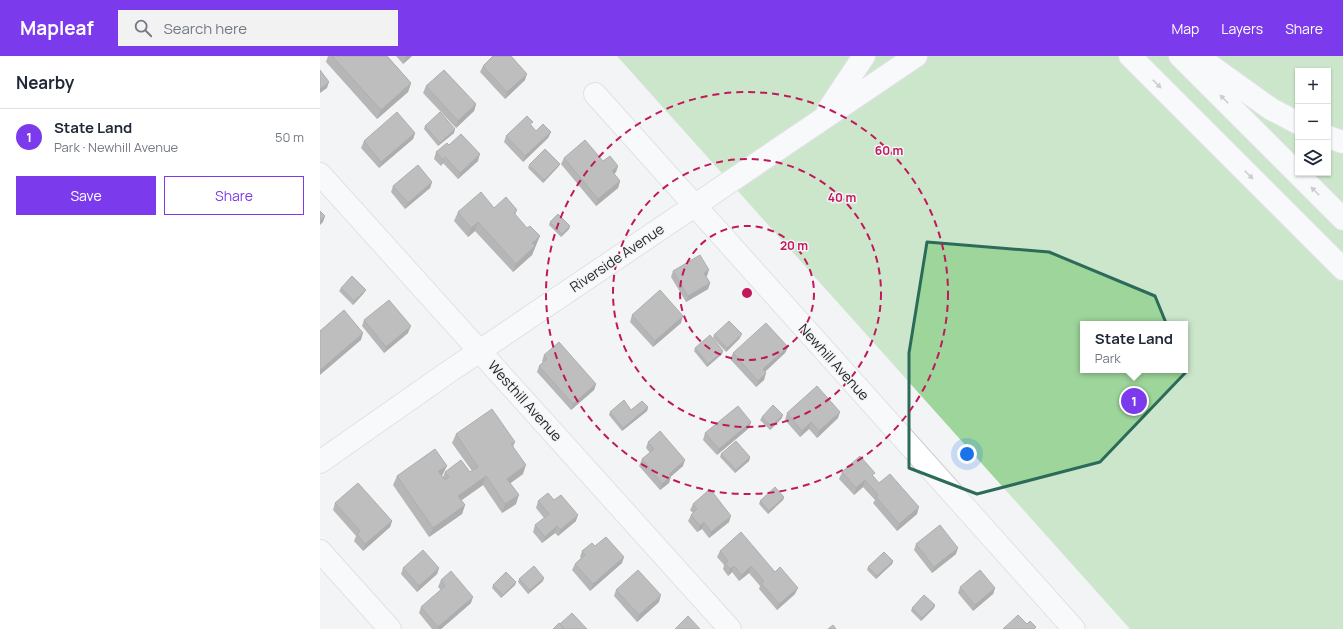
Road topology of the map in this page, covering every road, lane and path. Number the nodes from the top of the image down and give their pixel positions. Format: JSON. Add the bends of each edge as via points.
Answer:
{"nodes":[{"id":1,"x":864,"y":56,"type":"edge"},
{"id":2,"x":916,"y":56,"type":"edge"},
{"id":3,"x":1130,"y":56,"type":"edge"},
{"id":4,"x":1180,"y":56,"type":"edge"},
{"id":5,"x":1197,"y":56,"type":"edge"},
{"id":6,"x":595,"y":94,"type":"dead end"},
{"id":7,"x":821,"y":120,"type":"junction"},
{"id":8,"x":1295,"y":121,"type":"edge"},
{"id":9,"x":1331,"y":138,"type":"edge"},
{"id":10,"x":1343,"y":142,"type":"edge"},
{"id":11,"x":320,"y":174,"type":"edge"},
{"id":12,"x":694,"y":205,"type":"junction"},
{"id":13,"x":1343,"y":219,"type":"edge"},
{"id":14,"x":1343,"y":269,"type":"edge"},
{"id":15,"x":479,"y":351,"type":"junction"},
{"id":16,"x":320,"y":462,"type":"edge"},
{"id":17,"x":320,"y":551,"type":"edge"},
{"id":18,"x":390,"y":629,"type":"edge"},
{"id":19,"x":730,"y":629,"type":"edge"},
{"id":20,"x":1074,"y":629,"type":"edge"}],
"edges":[{"from":1,"to":7,"type":"main road"},
{"from":2,"to":7,"type":"main road","name":"Riverside Avenue"},
{"from":3,"to":14,"type":"main road","one_way":true},
{"from":13,"to":4,"type":"main road","one_way":true},
{"from":5,"to":8,"type":"main road","via":[[1271,109]]},
{"from":6,"to":12,"type":"main road","name":"Newhill Avenue"},
{"from":7,"to":12,"type":"main road","name":"Riverside Avenue"},
{"from":9,"to":10,"type":"main road"},
{"from":11,"to":15,"type":"main road","name":"Westhill Avenue"},
{"from":12,"to":15,"type":"main road","name":"Riverside Avenue"},
{"from":12,"to":20,"type":"main road","name":"Newhill Avenue"},
{"from":15,"to":16,"type":"main road","name":"Riverside Avenue"},
{"from":15,"to":19,"type":"main road","name":"Westhill Avenue"},
{"from":17,"to":18,"type":"main road"}]}
